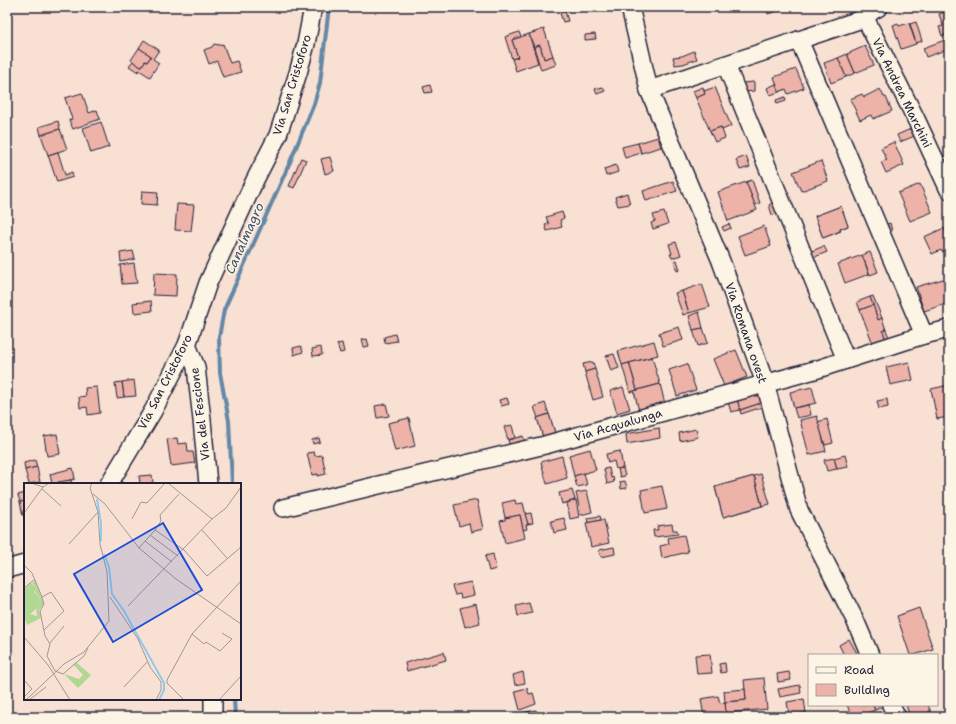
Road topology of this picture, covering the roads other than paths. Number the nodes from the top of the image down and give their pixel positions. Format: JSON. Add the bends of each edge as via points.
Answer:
{"nodes":[{"id":1,"x":313,"y":7,"type":"edge"},
{"id":2,"x":630,"y":7,"type":"edge"},
{"id":3,"x":879,"y":7,"type":"edge"},
{"id":4,"x":865,"y":18,"type":"junction"},
{"id":5,"x":799,"y":40,"type":"junction"},
{"id":6,"x":726,"y":64,"type":"junction"},
{"id":7,"x":649,"y":90,"type":"junction"},
{"id":8,"x":949,"y":190,"type":"edge"},
{"id":9,"x":949,"y":329,"type":"edge"},
{"id":10,"x":924,"y":335,"type":"junction"},
{"id":11,"x":187,"y":345,"type":"junction"},
{"id":12,"x":846,"y":360,"type":"junction"},
{"id":13,"x":765,"y":383,"type":"junction"},
{"id":14,"x":110,"y":483,"type":"edge"},
{"id":15,"x":208,"y":483,"type":"edge"},
{"id":16,"x":283,"y":508,"type":"dead end"},
{"id":17,"x":24,"y":564,"type":"edge"},
{"id":18,"x":7,"y":569,"type":"edge"},
{"id":19,"x":870,"y":654,"type":"edge"},
{"id":20,"x":213,"y":700,"type":"edge"},
{"id":21,"x":891,"y":706,"type":"edge"},
{"id":22,"x":213,"y":717,"type":"edge"},
{"id":23,"x":896,"y":717,"type":"edge"}],
"edges":[{"from":1,"to":11,"type":"street","name":"Via San Cristoforo","via":[[306,44],[278,134],[208,283]]},
{"from":2,"to":7,"type":"street","name":"Via Romana ovest"},
{"from":3,"to":4,"type":"street"},
{"from":4,"to":5,"type":"street"},
{"from":4,"to":8,"type":"street","name":"Via Andrea Marchini"},
{"from":5,"to":6,"type":"street"},
{"from":5,"to":10,"type":"street"},
{"from":6,"to":7,"type":"street"},
{"from":6,"to":12,"type":"street"},
{"from":7,"to":13,"type":"street","name":"Via Romana ovest","via":[[721,261]]},
{"from":9,"to":10,"type":"street","name":"Via Acqualunga"},
{"from":10,"to":12,"type":"street","name":"Via Acqualunga"},
{"from":11,"to":14,"type":"street","name":"Via San Cristoforo","via":[[153,411]]},
{"from":11,"to":15,"type":"street","name":"Via del Fescione","via":[[196,367]]},
{"from":12,"to":13,"type":"street","name":"Via Acqualunga"},
{"from":13,"to":16,"type":"street","name":"Via Acqualunga","via":[[545,445]]},
{"from":13,"to":19,"type":"street","name":"Via Romana ovest","via":[[799,510]]},
{"from":17,"to":18,"type":"street"},
{"from":20,"to":22,"type":"street"},
{"from":21,"to":23,"type":"street"}]}
